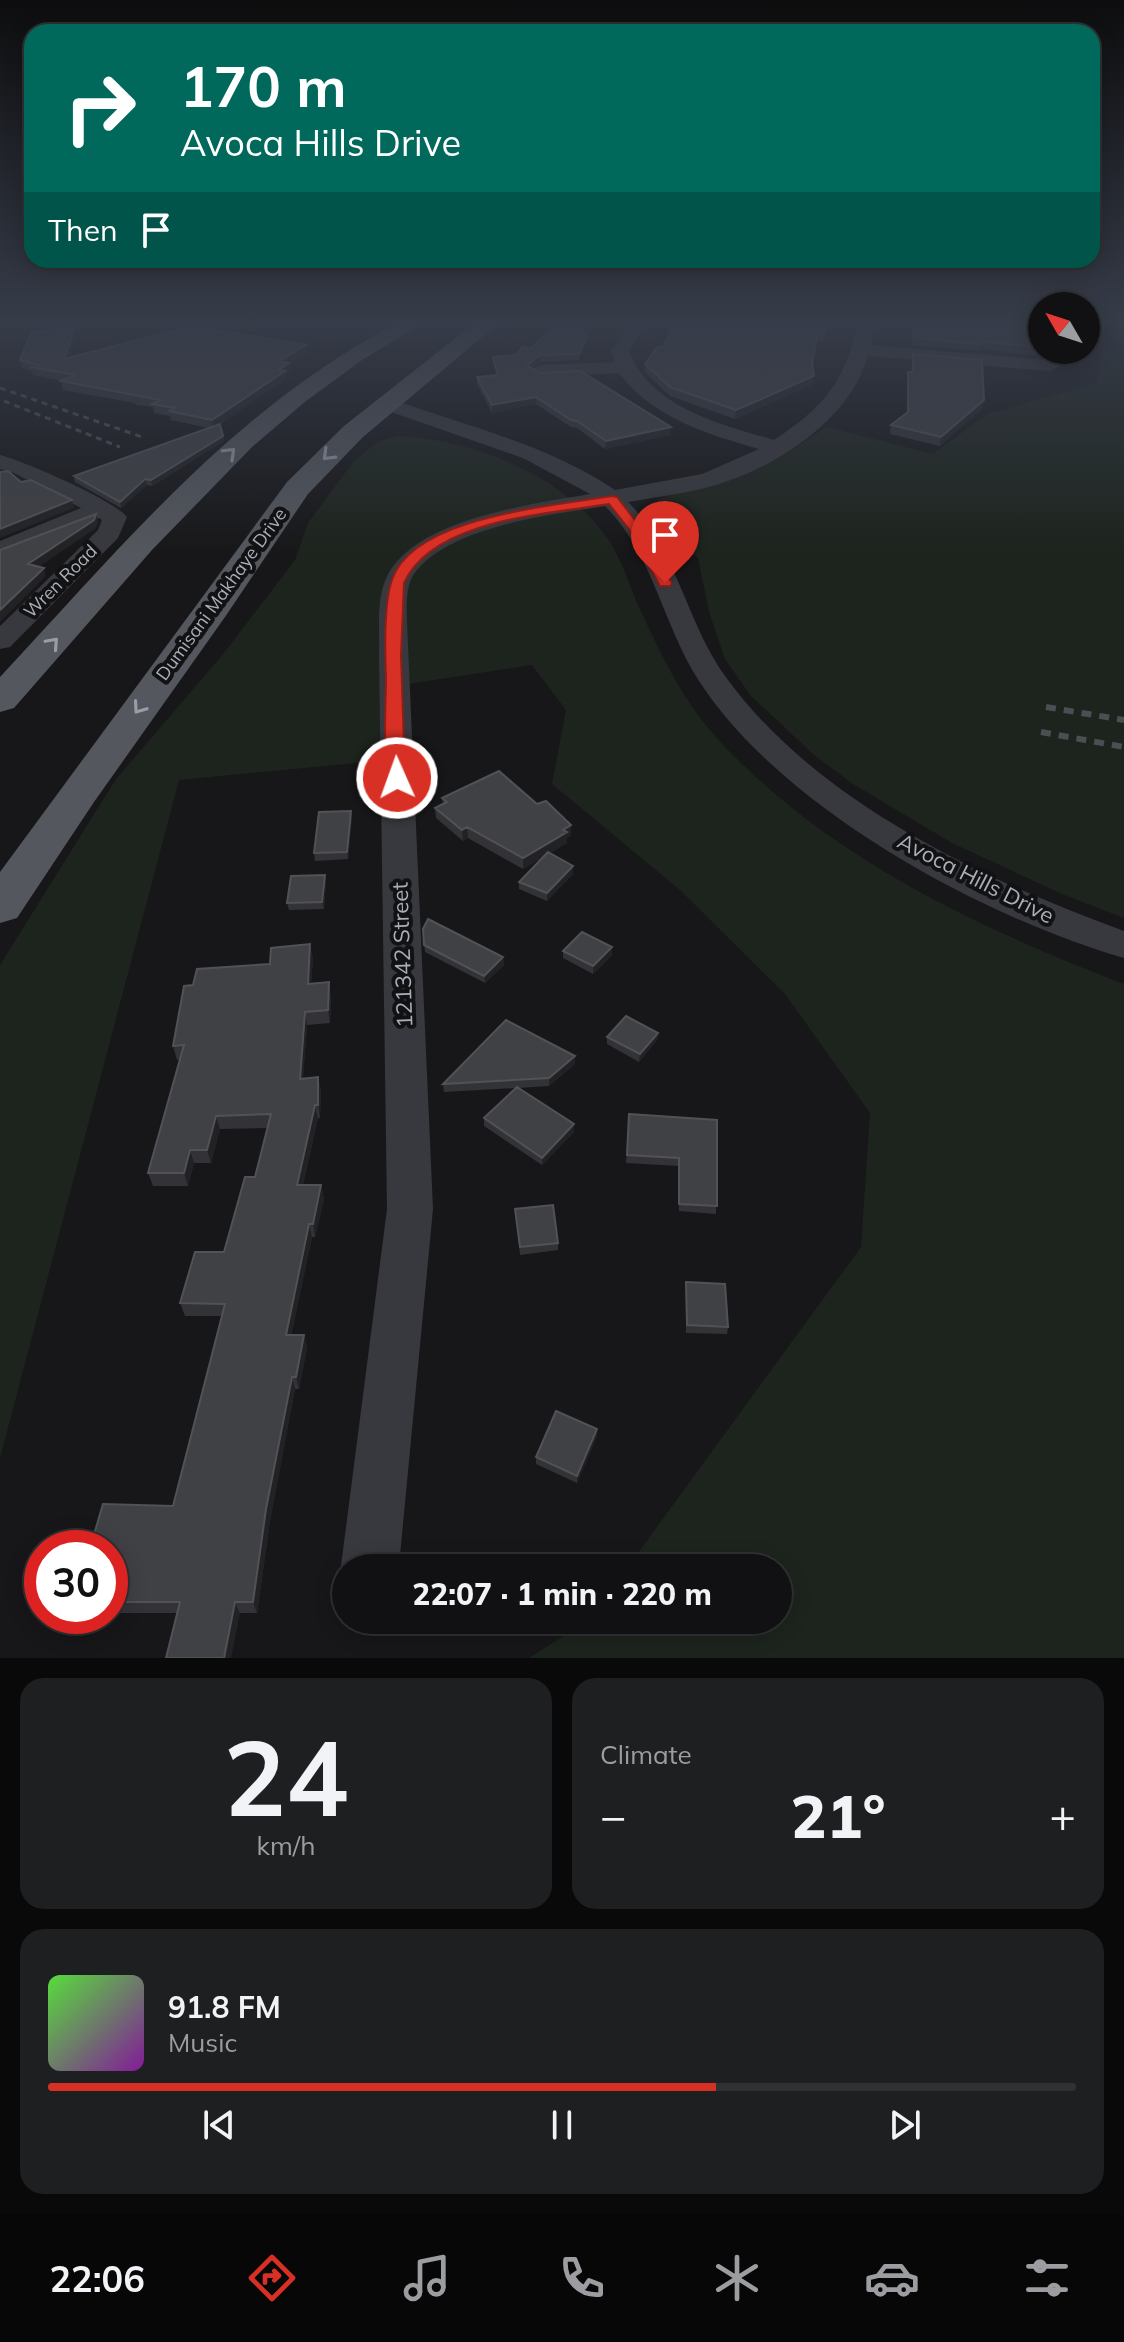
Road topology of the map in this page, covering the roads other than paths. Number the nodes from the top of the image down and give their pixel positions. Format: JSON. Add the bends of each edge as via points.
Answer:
{"nodes":[{"id":1,"x":332,"y":399,"type":"edge"},
{"id":2,"x":332,"y":399,"type":"edge"},
{"id":3,"x":351,"y":399,"type":"edge"},
{"id":4,"x":375,"y":399,"type":"edge"},
{"id":5,"x":658,"y":399,"type":"edge"},
{"id":6,"x":838,"y":399,"type":"edge"},
{"id":7,"x":268,"y":421,"type":"junction"},
{"id":8,"x":776,"y":447,"type":"junction"},
{"id":9,"x":0,"y":462,"type":"edge"},
{"id":10,"x":612,"y":500,"type":"junction"},
{"id":11,"x":108,"y":513,"type":"junction"},
{"id":12,"x":0,"y":550,"type":"edge"},
{"id":13,"x":0,"y":641,"type":"edge"},
{"id":14,"x":0,"y":700,"type":"edge"},
{"id":15,"x":0,"y":907,"type":"edge"},
{"id":16,"x":1124,"y":945,"type":"edge"},
{"id":17,"x":371,"y":1554,"type":"edge"}],
"edges":[{"from":1,"to":7,"type":"main road"},
{"from":2,"to":7,"type":"main road","name":"Dumisani Makhaye Drive"},
{"from":3,"to":15,"type":"main road","name":"Dumisani Makhaye Drive","one_way":true,"via":[[330,454],[274,519]]},
{"from":4,"to":10,"type":"street","name":"Avoca Hills Drive","via":[[544,459]]},
{"from":5,"to":8,"type":"street","via":[[732,434]]},
{"from":6,"to":8,"type":"street","name":"121342 Street"},
{"from":14,"to":7,"type":"main road","name":"Dumisani Makhaye Drive","one_way":true,"via":[[145,538]]},
{"from":8,"to":10,"type":"street","name":"121342 Street","via":[[712,479]]},
{"from":9,"to":11,"type":"street"},
{"from":10,"to":16,"type":"street","name":"Avoca Hills Drive","via":[[653,558],[713,679],[800,772],[958,874],[1076,929]]},
{"from":10,"to":17,"type":"street","name":"121342 Street","via":[[493,520],[455,532],[412,560],[397,583],[393,655],[410,1209]]},
{"from":11,"to":12,"type":"street"},
{"from":11,"to":13,"type":"street","name":"Wren Road","via":[[109,533]]}]}
